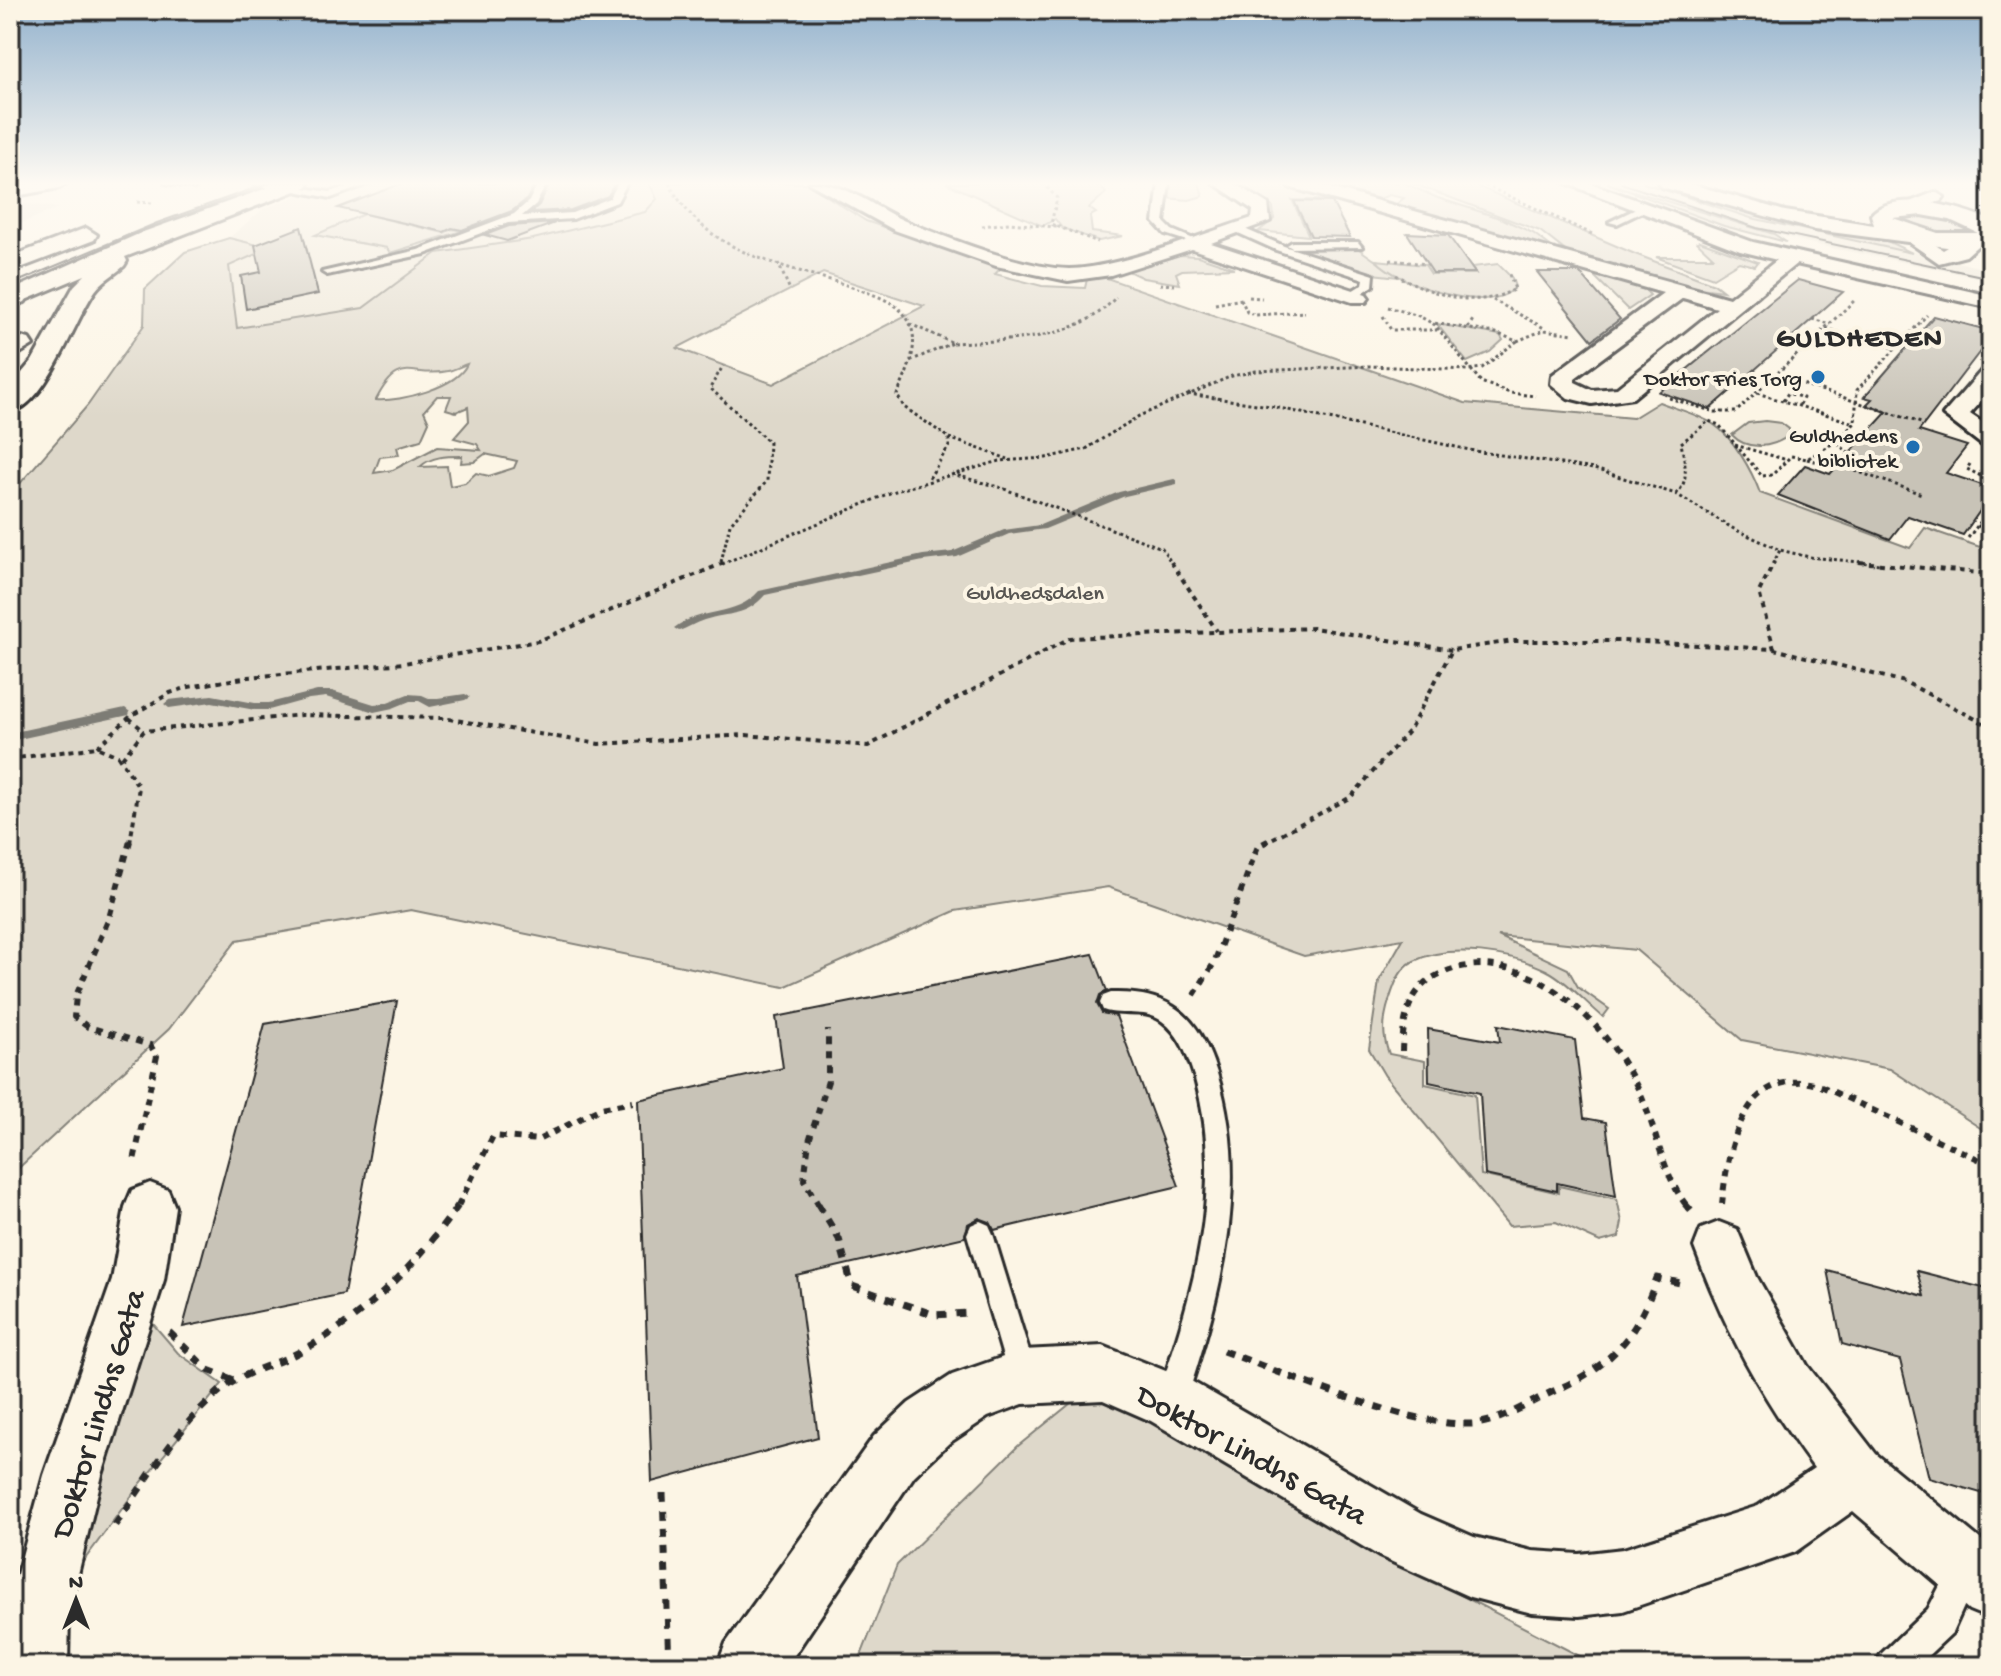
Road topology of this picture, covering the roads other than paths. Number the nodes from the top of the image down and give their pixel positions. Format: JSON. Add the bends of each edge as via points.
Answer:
{"nodes":[{"id":1,"x":35,"y":261,"type":"edge"},
{"id":2,"x":89,"y":261,"type":"edge"},
{"id":3,"x":114,"y":261,"type":"edge"},
{"id":4,"x":378,"y":261,"type":"edge"},
{"id":5,"x":1005,"y":261,"type":"edge"},
{"id":6,"x":1130,"y":261,"type":"edge"},
{"id":7,"x":1242,"y":261,"type":"edge"},
{"id":8,"x":1323,"y":261,"type":"edge"},
{"id":9,"x":1573,"y":261,"type":"edge"},
{"id":10,"x":1787,"y":261,"type":"edge"},
{"id":11,"x":1800,"y":261,"type":"edge"},
{"id":12,"x":1938,"y":261,"type":"edge"},
{"id":13,"x":327,"y":272,"type":"dead end"},
{"id":14,"x":1932,"y":289,"type":"junction"},
{"id":15,"x":1679,"y":291,"type":"junction"},
{"id":16,"x":11,"y":292,"type":"edge"},
{"id":17,"x":1355,"y":297,"type":"joint"},
{"id":18,"x":1991,"y":302,"type":"edge"},
{"id":19,"x":1730,"y":305,"type":"junction"},
{"id":20,"x":50,"y":348,"type":"junction"},
{"id":21,"x":13,"y":349,"type":"edge"},
{"id":22,"x":1991,"y":374,"type":"edge"},
{"id":23,"x":10,"y":405,"type":"edge"},
{"id":24,"x":1982,"y":407,"type":"edge"},
{"id":25,"x":1991,"y":440,"type":"edge"},
{"id":26,"x":1111,"y":1003,"type":"dead end"},
{"id":27,"x":150,"y":1207,"type":"road end"},
{"id":28,"x":980,"y":1234,"type":"dead end"},
{"id":29,"x":1728,"y":1271,"type":"road end"},
{"id":30,"x":1023,"y":1377,"type":"junction"},
{"id":31,"x":1171,"y":1401,"type":"junction"},
{"id":32,"x":1855,"y":1475,"type":"junction"},
{"id":33,"x":1978,"y":1578,"type":"edge"},
{"id":34,"x":36,"y":1666,"type":"edge"},
{"id":35,"x":749,"y":1666,"type":"edge"},
{"id":36,"x":1893,"y":1666,"type":"edge"}],
"edges":[{"from":1,"to":16,"type":"street","via":[[26,266]]},
{"from":2,"to":16,"type":"street"},
{"from":3,"to":20,"type":"street","via":[[86,286]]},
{"from":4,"to":13,"type":"lane"},
{"from":5,"to":6,"type":"street","via":[[1079,275]]},
{"from":7,"to":17,"type":"street"},
{"from":8,"to":17,"type":"lane","via":[[1370,277]]},
{"from":9,"to":15,"type":"street"},
{"from":10,"to":19,"type":"street"},
{"from":11,"to":14,"type":"street"},
{"from":12,"to":14,"type":"street"},
{"from":14,"to":18,"type":"street"},
{"from":15,"to":19,"type":"street"},
{"from":15,"to":19,"type":"street","via":[[1564,375],[1563,384],[1580,394],[1605,398],[1625,393]]},
{"from":16,"to":20,"type":"street","via":[[45,302],[53,310]]},
{"from":16,"to":21,"type":"street","via":[[29,330]]},
{"from":20,"to":23,"type":"street","via":[[44,364]]},
{"from":22,"to":24,"type":"street"},
{"from":24,"to":25,"type":"street","via":[[1956,412],[1956,418]]},
{"from":26,"to":31,"type":"lane","via":[[1158,1006],[1179,1019],[1215,1095],[1215,1222],[1192,1340]]},
{"from":27,"to":34,"type":"street","name":"Doktor Lindhs Gata","via":[[135,1291],[73,1475],[38,1612]]},
{"from":28,"to":30,"type":"lane"},
{"from":29,"to":32,"type":"street","via":[[1787,1385]]},
{"from":30,"to":31,"type":"street","name":"Doktor Lindhs Gata","via":[[1103,1373]]},
{"from":30,"to":35,"type":"street","name":"Doktor Lindhs Gata","via":[[972,1395],[929,1423],[894,1456]]},
{"from":31,"to":32,"type":"street","name":"Doktor Lindhs Gata","via":[[1400,1535],[1470,1567],[1532,1582],[1579,1585],[1623,1580],[1774,1531]]},
{"from":32,"to":33,"type":"street"},
{"from":33,"to":36,"type":"lane"}]}
